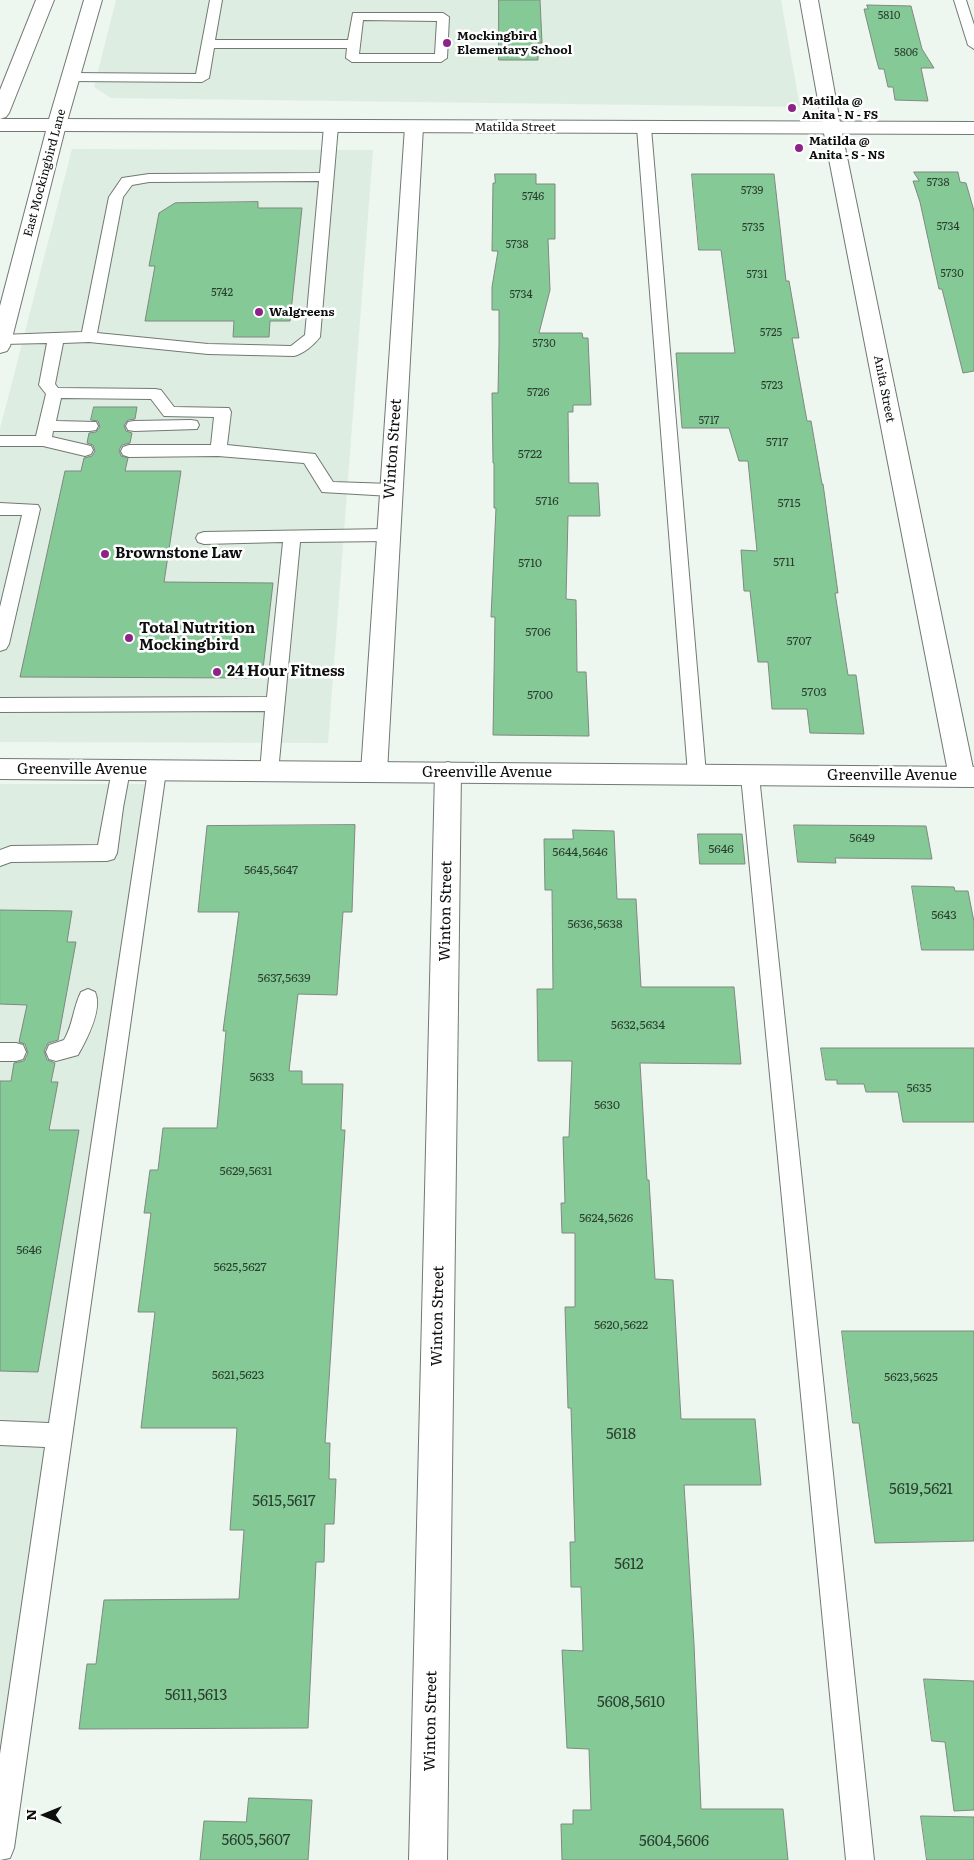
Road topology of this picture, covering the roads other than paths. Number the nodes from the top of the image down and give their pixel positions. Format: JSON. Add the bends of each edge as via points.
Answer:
{"nodes":[{"id":1,"x":45,"y":0,"type":"edge"},
{"id":2,"x":93,"y":0,"type":"edge"},
{"id":3,"x":216,"y":0,"type":"edge"},
{"id":4,"x":808,"y":0,"type":"edge"},
{"id":5,"x":960,"y":0,"type":"edge"},
{"id":6,"x":209,"y":44,"type":"junction"},
{"id":7,"x":354,"y":44,"type":"junction"},
{"id":8,"x":974,"y":45,"type":"edge"},
{"id":9,"x":71,"y":77,"type":"junction"},
{"id":10,"x":5,"y":86,"type":"edge"},
{"id":11,"x":0,"y":113,"type":"edge"},
{"id":12,"x":0,"y":125,"type":"edge"},
{"id":13,"x":57,"y":125,"type":"junction"},
{"id":14,"x":331,"y":126,"type":"junction"},
{"id":15,"x":414,"y":127,"type":"junction"},
{"id":16,"x":644,"y":128,"type":"junction"},
{"id":17,"x":832,"y":128,"type":"junction"},
{"id":18,"x":974,"y":128,"type":"edge"},
{"id":19,"x":327,"y":177,"type":"junction"},
{"id":20,"x":89,"y":337,"type":"junction"},
{"id":21,"x":56,"y":338,"type":"junction"},
{"id":22,"x":1,"y":343,"type":"edge"},
{"id":23,"x":54,"y":393,"type":"junction"},
{"id":24,"x":170,"y":412,"type":"junction"},
{"id":25,"x":92,"y":419,"type":"dead end"},
{"id":26,"x":46,"y":427,"type":"junction"},
{"id":27,"x":132,"y":432,"type":"junction"},
{"id":28,"x":219,"y":438,"type":"junction"},
{"id":29,"x":0,"y":442,"type":"edge"},
{"id":30,"x":85,"y":450,"type":"dead end"},
{"id":31,"x":391,"y":490,"type":"junction"},
{"id":32,"x":0,"y":509,"type":"edge"},
{"id":33,"x":388,"y":535,"type":"junction"},
{"id":34,"x":292,"y":536,"type":"junction"},
{"id":35,"x":204,"y":538,"type":"dead end"},
{"id":36,"x":0,"y":644,"type":"edge"},
{"id":37,"x":275,"y":704,"type":"junction"},
{"id":38,"x":0,"y":705,"type":"edge"},
{"id":39,"x":0,"y":769,"type":"edge"},
{"id":40,"x":121,"y":770,"type":"junction"},
{"id":41,"x":157,"y":771,"type":"junction"},
{"id":42,"x":269,"y":772,"type":"junction"},
{"id":43,"x":374,"y":772,"type":"junction"},
{"id":44,"x":448,"y":772,"type":"junction"},
{"id":45,"x":697,"y":774,"type":"junction"},
{"id":46,"x":750,"y":776,"type":"junction"},
{"id":47,"x":968,"y":777,"type":"edge"},
{"id":48,"x":0,"y":858,"type":"edge"},
{"id":49,"x":88,"y":998,"type":"dead end"},
{"id":50,"x":56,"y":1052,"type":"dead end"},
{"id":51,"x":0,"y":1433,"type":"edge"},
{"id":52,"x":59,"y":1435,"type":"junction"},
{"id":53,"x":0,"y":1848,"type":"edge"},
{"id":54,"x":428,"y":1860,"type":"edge"},
{"id":55,"x":860,"y":1860,"type":"edge"}],
"edges":[{"from":1,"to":10,"type":"street"},
{"from":2,"to":9,"type":"street","name":"East Mockingbird Lane"},
{"from":3,"to":6,"type":"lane"},
{"from":4,"to":17,"type":"street","name":"Anita Street"},
{"from":5,"to":8,"type":"lane"},
{"from":6,"to":7,"type":"lane"},
{"from":6,"to":9,"type":"lane","via":[[202,78]]},
{"from":7,"to":7,"type":"lane","via":[[352,58],[441,58],[443,17],[357,16]]},
{"from":9,"to":13,"type":"street","name":"East Mockingbird Lane"},
{"from":10,"to":11,"type":"street"},
{"from":12,"to":13,"type":"street","name":"Matilda Street"},
{"from":13,"to":14,"type":"street","name":"Matilda Street"},
{"from":13,"to":22,"type":"street","name":"East Mockingbird Lane"},
{"from":14,"to":15,"type":"street","name":"Matilda Street"},
{"from":14,"to":19,"type":"lane"},
{"from":15,"to":16,"type":"street","name":"Matilda Street"},
{"from":15,"to":31,"type":"street","name":"Winton Street"},
{"from":16,"to":17,"type":"street","name":"Matilda Street"},
{"from":16,"to":45,"type":"lane"},
{"from":17,"to":18,"type":"street","name":"Matilda Street"},
{"from":17,"to":47,"type":"street","name":"Anita Street"},
{"from":19,"to":20,"type":"lane","via":[[149,178],[127,181],[116,197]]},
{"from":19,"to":20,"type":"lane","via":[[312,338],[294,351],[208,349]]},
{"from":20,"to":21,"type":"lane"},
{"from":21,"to":22,"type":"lane"},
{"from":21,"to":23,"type":"lane","via":[[47,385]]},
{"from":23,"to":24,"type":"lane","via":[[155,394]]},
{"from":23,"to":26,"type":"lane"},
{"from":24,"to":27,"type":"lane"},
{"from":24,"to":28,"type":"lane","via":[[223,412]]},
{"from":25,"to":26,"type":"lane"},
{"from":26,"to":29,"type":"lane"},
{"from":26,"to":30,"type":"lane"},
{"from":27,"to":28,"type":"lane"},
{"from":27,"to":28,"type":"lane"},
{"from":28,"to":31,"type":"lane","via":[[309,458],[328,488]]},
{"from":31,"to":33,"type":"street","name":"Winton Street"},
{"from":32,"to":36,"type":"lane","via":[[32,509]]},
{"from":33,"to":34,"type":"lane"},
{"from":33,"to":43,"type":"street","name":"Winton Street"},
{"from":34,"to":35,"type":"lane"},
{"from":34,"to":37,"type":"lane"},
{"from":37,"to":38,"type":"lane"},
{"from":37,"to":42,"type":"lane"},
{"from":39,"to":40,"type":"street","name":"Greenville Avenue"},
{"from":40,"to":41,"type":"street","name":"Greenville Avenue"},
{"from":40,"to":48,"type":"lane","via":[[107,853],[10,854]]},
{"from":41,"to":42,"type":"street","name":"Greenville Avenue"},
{"from":41,"to":52,"type":"lane"},
{"from":42,"to":43,"type":"street","name":"Greenville Avenue"},
{"from":43,"to":44,"type":"street","name":"Greenville Avenue"},
{"from":44,"to":45,"type":"street","name":"Greenville Avenue"},
{"from":44,"to":54,"type":"street","name":"Winton Street"},
{"from":45,"to":46,"type":"street","name":"Greenville Avenue"},
{"from":46,"to":47,"type":"street","name":"Greenville Avenue"},
{"from":46,"to":55,"type":"lane"},
{"from":49,"to":50,"type":"lane","via":[[81,1030],[71,1048]]},
{"from":51,"to":52,"type":"lane"},
{"from":52,"to":53,"type":"lane"}]}
